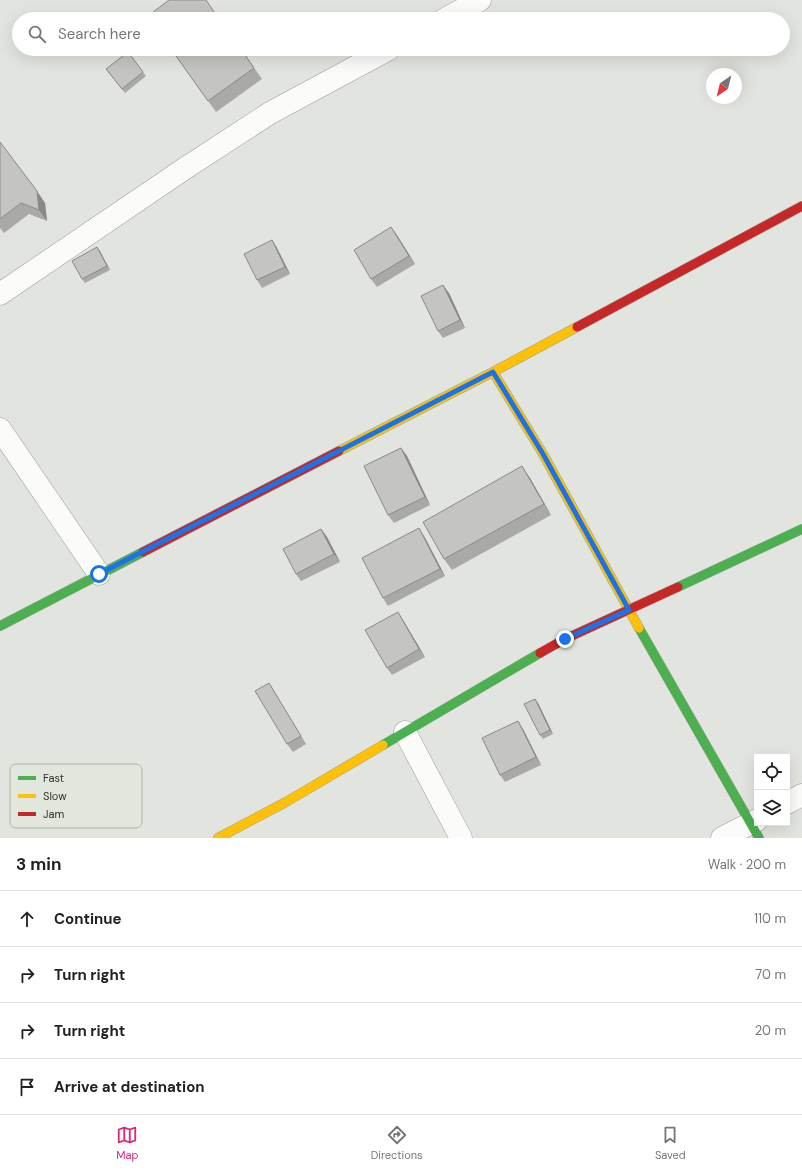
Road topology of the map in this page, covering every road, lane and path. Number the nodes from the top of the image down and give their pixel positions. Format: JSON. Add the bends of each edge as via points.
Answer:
{"nodes":[{"id":1,"x":480,"y":0,"type":"edge"},
{"id":2,"x":458,"y":12,"type":"edge"},
{"id":3,"x":376,"y":56,"type":"edge"},
{"id":4,"x":802,"y":206,"type":"edge"},
{"id":5,"x":0,"y":294,"type":"edge"},
{"id":6,"x":493,"y":372,"type":"junction"},
{"id":7,"x":0,"y":429,"type":"edge"},
{"id":8,"x":802,"y":529,"type":"edge"},
{"id":9,"x":99,"y":574,"type":"junction"},
{"id":10,"x":629,"y":610,"type":"junction"},
{"id":11,"x":0,"y":626,"type":"edge"},
{"id":12,"x":405,"y":732,"type":"junction"},
{"id":13,"x":802,"y":795,"type":"edge"},
{"id":14,"x":790,"y":801,"type":"edge"},
{"id":15,"x":756,"y":827,"type":"edge"},
{"id":16,"x":218,"y":838,"type":"edge"},
{"id":17,"x":461,"y":838,"type":"edge"},
{"id":18,"x":722,"y":838,"type":"edge"}],
"edges":[{"from":1,"to":2,"type":"street"},
{"from":3,"to":5,"type":"street","via":[[270,113]]},
{"from":4,"to":6,"type":"street"},
{"from":6,"to":9,"type":"street"},
{"from":6,"to":10,"type":"street","via":[[543,454]]},
{"from":7,"to":9,"type":"street"},
{"from":8,"to":10,"type":"street"},
{"from":9,"to":11,"type":"street"},
{"from":10,"to":12,"type":"street","via":[[565,639]]},
{"from":10,"to":15,"type":"street"},
{"from":12,"to":16,"type":"street","via":[[286,802]]},
{"from":12,"to":17,"type":"street"},
{"from":13,"to":14,"type":"street"},
{"from":15,"to":18,"type":"street"}]}
